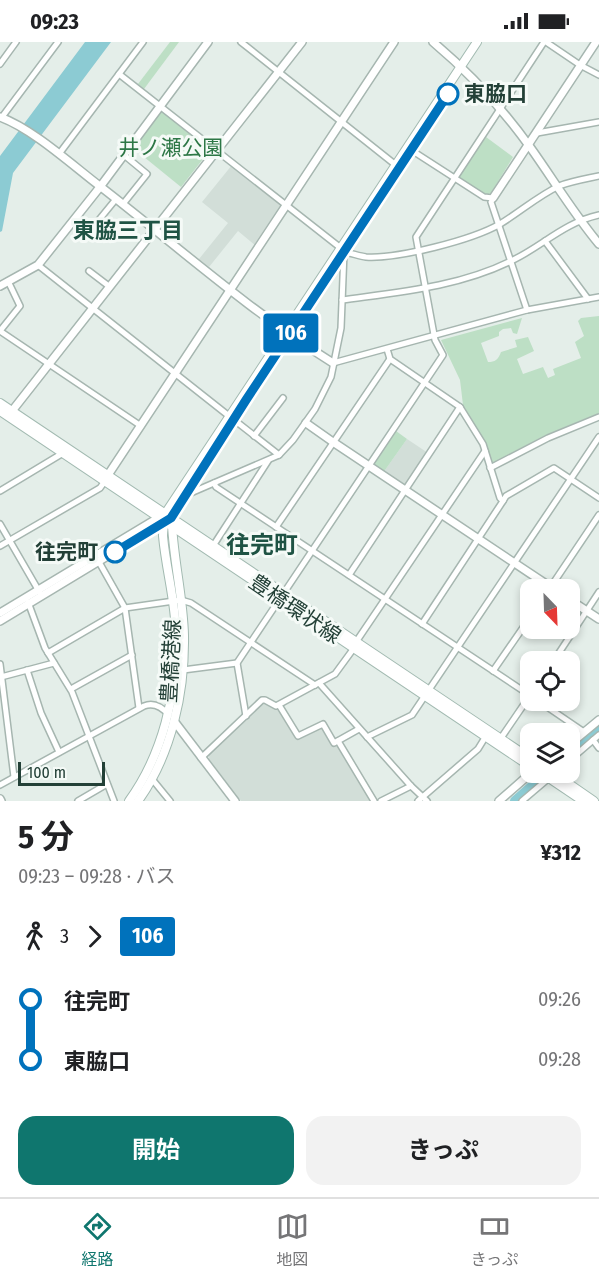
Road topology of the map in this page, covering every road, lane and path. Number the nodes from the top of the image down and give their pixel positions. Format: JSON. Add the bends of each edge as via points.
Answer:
{"nodes":[{"id":1,"x":16,"y":42,"type":"edge"},
{"id":2,"x":58,"y":42,"type":"edge"},
{"id":3,"x":143,"y":42,"type":"edge"},
{"id":4,"x":208,"y":42,"type":"edge"},
{"id":5,"x":241,"y":42,"type":"edge"},
{"id":6,"x":302,"y":42,"type":"edge"},
{"id":7,"x":394,"y":42,"type":"edge"},
{"id":8,"x":433,"y":42,"type":"edge"},
{"id":9,"x":477,"y":42,"type":"edge"},
{"id":10,"x":483,"y":42,"type":"edge"},
{"id":11,"x":545,"y":42,"type":"edge"},
{"id":12,"x":596,"y":42,"type":"edge"},
{"id":13,"x":0,"y":64,"type":"edge"},
{"id":14,"x":580,"y":65,"type":"junction"},
{"id":15,"x":463,"y":68,"type":"junction"},
{"id":16,"x":278,"y":72,"type":"junction"},
{"id":17,"x":119,"y":74,"type":"junction"},
{"id":18,"x":599,"y":75,"type":"edge"},
{"id":19,"x":160,"y":106,"type":"junction"},
{"id":20,"x":501,"y":108,"type":"junction"},
{"id":21,"x":1,"y":117,"type":"edge"},
{"id":22,"x":342,"y":121,"type":"junction"},
{"id":23,"x":599,"y":123,"type":"edge"},
{"id":24,"x":537,"y":133,"type":"junction"},
{"id":25,"x":529,"y":145,"type":"junction"},
{"id":26,"x":409,"y":149,"type":"junction"},
{"id":27,"x":217,"y":150,"type":"junction"},
{"id":28,"x":59,"y":154,"type":"junction"},
{"id":29,"x":123,"y":155,"type":"junction"},
{"id":30,"x":397,"y":166,"type":"junction"},
{"id":31,"x":599,"y":176,"type":"edge"},
{"id":32,"x":454,"y":178,"type":"junction"},
{"id":33,"x":100,"y":186,"type":"junction"},
{"id":34,"x":556,"y":187,"type":"junction"},
{"id":35,"x":116,"y":199,"type":"junction"},
{"id":36,"x":492,"y":200,"type":"junction"},
{"id":37,"x":123,"y":204,"type":"junction"},
{"id":38,"x":287,"y":205,"type":"junction"},
{"id":39,"x":599,"y":215,"type":"edge"},
{"id":40,"x":74,"y":220,"type":"junction"},
{"id":41,"x":579,"y":220,"type":"junction"},
{"id":42,"x":499,"y":225,"type":"junction"},
{"id":43,"x":155,"y":229,"type":"junction"},
{"id":44,"x":545,"y":241,"type":"junction"},
{"id":45,"x":599,"y":244,"type":"edge"},
{"id":46,"x":342,"y":250,"type":"junction"},
{"id":47,"x":418,"y":250,"type":"junction"},
{"id":48,"x":511,"y":261,"type":"junction"},
{"id":49,"x":38,"y":265,"type":"junction"},
{"id":50,"x":89,"y":271,"type":"dead end"},
{"id":51,"x":8,"y":281,"type":"junction"},
{"id":52,"x":0,"y":286,"type":"edge"},
{"id":53,"x":110,"y":287,"type":"junction"},
{"id":54,"x":426,"y":288,"type":"junction"},
{"id":55,"x":231,"y":289,"type":"junction"},
{"id":56,"x":599,"y":297,"type":"edge"},
{"id":57,"x":588,"y":299,"type":"junction"},
{"id":58,"x":342,"y":300,"type":"junction"},
{"id":59,"x":93,"y":309,"type":"junction"},
{"id":60,"x":527,"y":310,"type":"junction"},
{"id":61,"x":0,"y":331,"type":"edge"},
{"id":62,"x":287,"y":333,"type":"junction"},
{"id":63,"x":435,"y":336,"type":"junction"},
{"id":64,"x":387,"y":349,"type":"junction"},
{"id":65,"x":390,"y":359,"type":"junction"},
{"id":66,"x":333,"y":363,"type":"junction"},
{"id":67,"x":49,"y":364,"type":"junction"},
{"id":68,"x":175,"y":373,"type":"junction"},
{"id":69,"x":425,"y":382,"type":"junction"},
{"id":70,"x":283,"y":398,"type":"dead end"},
{"id":71,"x":0,"y":403,"type":"edge"},
{"id":72,"x":460,"y":407,"type":"junction"},
{"id":73,"x":5,"y":415,"type":"edge"},
{"id":74,"x":599,"y":417,"type":"edge"},
{"id":75,"x":231,"y":418,"type":"junction"},
{"id":76,"x":306,"y":423,"type":"junction"},
{"id":77,"x":141,"y":426,"type":"junction"},
{"id":78,"x":254,"y":436,"type":"junction"},
{"id":79,"x":599,"y":437,"type":"edge"},
{"id":80,"x":333,"y":442,"type":"junction"},
{"id":81,"x":485,"y":451,"type":"junction"},
{"id":82,"x":63,"y":453,"type":"junction"},
{"id":83,"x":279,"y":455,"type":"junction"},
{"id":84,"x":269,"y":460,"type":"junction"},
{"id":85,"x":369,"y":466,"type":"junction"},
{"id":86,"x":490,"y":468,"type":"junction"},
{"id":87,"x":106,"y":478,"type":"junction"},
{"id":88,"x":571,"y":479,"type":"junction"},
{"id":89,"x":214,"y":483,"type":"junction"},
{"id":90,"x":406,"y":490,"type":"junction"},
{"id":91,"x":0,"y":491,"type":"edge"},
{"id":92,"x":184,"y":496,"type":"junction"},
{"id":93,"x":599,"y":498,"type":"edge"},
{"id":94,"x":503,"y":501,"type":"junction"},
{"id":95,"x":241,"y":503,"type":"junction"},
{"id":96,"x":442,"y":515,"type":"junction"},
{"id":97,"x":599,"y":515,"type":"edge"},
{"id":98,"x":166,"y":519,"type":"junction"},
{"id":99,"x":0,"y":524,"type":"edge"},
{"id":100,"x":276,"y":527,"type":"junction"},
{"id":101,"x":479,"y":539,"type":"junction"},
{"id":102,"x":9,"y":540,"type":"junction"},
{"id":103,"x":0,"y":546,"type":"edge"},
{"id":104,"x":213,"y":546,"type":"junction"},
{"id":105,"x":312,"y":551,"type":"junction"},
{"id":106,"x":99,"y":562,"type":"junction"},
{"id":107,"x":514,"y":563,"type":"junction"},
{"id":108,"x":349,"y":575,"type":"junction"},
{"id":109,"x":537,"y":579,"type":"edge"},
{"id":110,"x":558,"y":579,"type":"edge"},
{"id":111,"x":599,"y":592,"type":"edge"},
{"id":112,"x":40,"y":593,"type":"junction"},
{"id":113,"x":283,"y":597,"type":"junction"},
{"id":114,"x":385,"y":599,"type":"junction"},
{"id":115,"x":28,"y":600,"type":"junction"},
{"id":116,"x":177,"y":601,"type":"junction"},
{"id":117,"x":580,"y":607,"type":"edge"},
{"id":118,"x":125,"y":608,"type":"junction"},
{"id":119,"x":586,"y":611,"type":"junction"},
{"id":120,"x":0,"y":613,"type":"edge"},
{"id":121,"x":599,"y":619,"type":"edge"},
{"id":122,"x":0,"y":621,"type":"edge"},
{"id":123,"x":422,"y":624,"type":"junction"},
{"id":124,"x":520,"y":632,"type":"edge"},
{"id":125,"x":252,"y":644,"type":"junction"},
{"id":126,"x":355,"y":645,"type":"junction"},
{"id":127,"x":458,"y":648,"type":"junction"},
{"id":128,"x":560,"y":651,"type":"edge"},
{"id":129,"x":48,"y":653,"type":"junction"},
{"id":130,"x":132,"y":655,"type":"junction"},
{"id":131,"x":0,"y":663,"type":"edge"},
{"id":132,"x":54,"y":663,"type":"junction"},
{"id":133,"x":237,"y":663,"type":"junction"},
{"id":134,"x":27,"y":670,"type":"junction"},
{"id":135,"x":183,"y":670,"type":"junction"},
{"id":136,"x":494,"y":671,"type":"junction"},
{"id":137,"x":1,"y":677,"type":"edge"},
{"id":138,"x":317,"y":684,"type":"junction"},
{"id":139,"x":520,"y":688,"type":"edge"},
{"id":140,"x":71,"y":690,"type":"junction"},
{"id":141,"x":427,"y":693,"type":"junction"},
{"id":142,"x":279,"y":705,"type":"junction"},
{"id":143,"x":139,"y":708,"type":"junction"},
{"id":144,"x":520,"y":711,"type":"edge"},
{"id":145,"x":553,"y":711,"type":"edge"},
{"id":146,"x":3,"y":712,"type":"edge"},
{"id":147,"x":168,"y":713,"type":"junction"},
{"id":148,"x":246,"y":716,"type":"junction"},
{"id":149,"x":599,"y":720,"type":"edge"},
{"id":150,"x":174,"y":721,"type":"junction"},
{"id":151,"x":359,"y":729,"type":"junction"},
{"id":152,"x":584,"y":732,"type":"junction"},
{"id":153,"x":580,"y":735,"type":"edge"},
{"id":154,"x":599,"y":735,"type":"edge"},
{"id":155,"x":89,"y":736,"type":"junction"},
{"id":156,"x":486,"y":736,"type":"junction"},
{"id":157,"x":367,"y":737,"type":"junction"},
{"id":158,"x":501,"y":738,"type":"junction"},
{"id":159,"x":593,"y":740,"type":"junction"},
{"id":160,"x":338,"y":741,"type":"junction"},
{"id":161,"x":599,"y":748,"type":"edge"},
{"id":162,"x":520,"y":751,"type":"edge"},
{"id":163,"x":580,"y":751,"type":"edge"},
{"id":164,"x":59,"y":752,"type":"junction"},
{"id":165,"x":201,"y":758,"type":"junction"},
{"id":166,"x":520,"y":759,"type":"edge"},
{"id":167,"x":14,"y":777,"type":"junction"},
{"id":168,"x":152,"y":779,"type":"junction"},
{"id":169,"x":530,"y":783,"type":"edge"},
{"id":170,"x":538,"y":783,"type":"edge"},
{"id":171,"x":558,"y":783,"type":"edge"},
{"id":172,"x":562,"y":783,"type":"edge"},
{"id":173,"x":107,"y":784,"type":"junction"},
{"id":174,"x":0,"y":785,"type":"edge"},
{"id":175,"x":411,"y":786,"type":"junction"},
{"id":176,"x":422,"y":800,"type":"edge"},
{"id":177,"x":78,"y":801,"type":"edge"},
{"id":178,"x":114,"y":801,"type":"edge"},
{"id":179,"x":129,"y":801,"type":"edge"},
{"id":180,"x":138,"y":801,"type":"edge"},
{"id":181,"x":170,"y":801,"type":"edge"},
{"id":182,"x":235,"y":801,"type":"edge"},
{"id":183,"x":374,"y":801,"type":"edge"},
{"id":184,"x":381,"y":801,"type":"edge"},
{"id":185,"x":499,"y":801,"type":"edge"},
{"id":186,"x":522,"y":801,"type":"edge"},
{"id":187,"x":583,"y":801,"type":"edge"},
{"id":188,"x":594,"y":801,"type":"edge"}],
"edges":[{"from":1,"to":13,"type":"street"},
{"from":2,"to":21,"type":"street"},
{"from":3,"to":17,"type":"street"},
{"from":4,"to":19,"type":"street"},
{"from":5,"to":16,"type":"street"},
{"from":6,"to":16,"type":"street"},
{"from":7,"to":22,"type":"street"},
{"from":8,"to":15,"type":"street"},
{"from":9,"to":15,"type":"main road"},
{"from":10,"to":15,"type":"main road"},
{"from":11,"to":14,"type":"street"},
{"from":11,"to":20,"type":"street"},
{"from":12,"to":14,"type":"street"},
{"from":14,"to":18,"type":"street"},
{"from":14,"to":24,"type":"street"},
{"from":15,"to":20,"type":"street"},
{"from":15,"to":26,"type":"main road"},
{"from":16,"to":22,"type":"street"},
{"from":16,"to":27,"type":"street"},
{"from":17,"to":19,"type":"street"},
{"from":17,"to":28,"type":"street"},
{"from":19,"to":27,"type":"street"},
{"from":19,"to":29,"type":"street"},
{"from":20,"to":25,"type":"street"},
{"from":20,"to":32,"type":"street"},
{"from":21,"to":28,"type":"street"},
{"from":22,"to":30,"type":"street"},
{"from":22,"to":38,"type":"street"},
{"from":23,"to":24,"type":"street"},
{"from":24,"to":25,"type":"street"},
{"from":25,"to":34,"type":"street"},
{"from":25,"to":36,"type":"street"},
{"from":26,"to":30,"type":"main road"},
{"from":26,"to":32,"type":"street"},
{"from":27,"to":38,"type":"street"},
{"from":27,"to":43,"type":"street"},
{"from":28,"to":33,"type":"street"},
{"from":29,"to":33,"type":"street"},
{"from":29,"to":37,"type":"street","via":[[147,174]]},
{"from":30,"to":46,"type":"main road"},
{"from":31,"to":34,"type":"street"},
{"from":32,"to":36,"type":"street"},
{"from":32,"to":47,"type":"street","via":[[416,237]]},
{"from":33,"to":35,"type":"street"},
{"from":33,"to":40,"type":"street"},
{"from":34,"to":41,"type":"street"},
{"from":34,"to":42,"type":"street"},
{"from":35,"to":37,"type":"street"},
{"from":35,"to":40,"type":"street","via":[[89,232]]},
{"from":36,"to":42,"type":"street"},
{"from":37,"to":43,"type":"street"},
{"from":38,"to":46,"type":"street"},
{"from":38,"to":55,"type":"street"},
{"from":39,"to":41,"type":"street"},
{"from":40,"to":49,"type":"street"},
{"from":41,"to":44,"type":"street"},
{"from":41,"to":45,"type":"street"},
{"from":42,"to":47,"type":"street"},
{"from":42,"to":48,"type":"street"},
{"from":43,"to":53,"type":"street"},
{"from":43,"to":55,"type":"street"},
{"from":44,"to":48,"type":"street"},
{"from":44,"to":57,"type":"street"},
{"from":46,"to":47,"type":"street","via":[[376,257]]},
{"from":46,"to":58,"type":"street"},
{"from":46,"to":62,"type":"main road"},
{"from":47,"to":54,"type":"street"},
{"from":48,"to":54,"type":"street"},
{"from":48,"to":60,"type":"street"},
{"from":49,"to":51,"type":"street"},
{"from":49,"to":59,"type":"street"},
{"from":50,"to":53,"type":"street"},
{"from":51,"to":52,"type":"street"},
{"from":51,"to":61,"type":"street","via":[[20,306]]},
{"from":53,"to":59,"type":"street"},
{"from":54,"to":58,"type":"street"},
{"from":54,"to":63,"type":"street"},
{"from":55,"to":62,"type":"street"},
{"from":55,"to":68,"type":"street"},
{"from":56,"to":57,"type":"street"},
{"from":57,"to":60,"type":"street"},
{"from":58,"to":66,"type":"street"},
{"from":59,"to":67,"type":"street"},
{"from":59,"to":68,"type":"street"},
{"from":60,"to":63,"type":"street"},
{"from":61,"to":67,"type":"street"},
{"from":62,"to":66,"type":"street"},
{"from":62,"to":75,"type":"main road"},
{"from":63,"to":64,"type":"street"},
{"from":63,"to":69,"type":"street","via":[[443,355]]},
{"from":64,"to":65,"type":"street"},
{"from":64,"to":66,"type":"street"},
{"from":65,"to":69,"type":"street"},
{"from":65,"to":80,"type":"street"},
{"from":66,"to":76,"type":"street","via":[[331,377]]},
{"from":67,"to":73,"type":"street"},
{"from":67,"to":77,"type":"street"},
{"from":68,"to":75,"type":"street"},
{"from":68,"to":77,"type":"street"},
{"from":69,"to":72,"type":"street"},
{"from":69,"to":85,"type":"street"},
{"from":70,"to":78,"type":"street"},
{"from":71,"to":73,"type":"main road","name":"豊橋環状線"},
{"from":72,"to":81,"type":"street"},
{"from":72,"to":90,"type":"street"},
{"from":73,"to":82,"type":"main road","name":"豊橋環状線"},
{"from":73,"to":87,"type":"main road","name":"豊橋環状線"},
{"from":74,"to":86,"type":"street"},
{"from":75,"to":78,"type":"street"},
{"from":75,"to":92,"type":"main road"},
{"from":75,"to":98,"type":"main road"},
{"from":76,"to":80,"type":"street"},
{"from":76,"to":83,"type":"street"},
{"from":77,"to":87,"type":"street"},
{"from":78,"to":83,"type":"street"},
{"from":79,"to":88,"type":"street"},
{"from":80,"to":85,"type":"street"},
{"from":80,"to":100,"type":"street"},
{"from":81,"to":86,"type":"street"},
{"from":81,"to":96,"type":"street"},
{"from":82,"to":87,"type":"main road","name":"豊橋環状線"},
{"from":82,"to":91,"type":"street"},
{"from":83,"to":84,"type":"street"},
{"from":84,"to":89,"type":"street"},
{"from":84,"to":95,"type":"street"},
{"from":85,"to":90,"type":"street"},
{"from":85,"to":105,"type":"street"},
{"from":86,"to":94,"type":"street"},
{"from":87,"to":98,"type":"main road","name":"豊橋環状線"},
{"from":87,"to":102,"type":"street","via":[[100,488]]},
{"from":88,"to":93,"type":"street"},
{"from":88,"to":94,"type":"street","via":[[554,468]]},
{"from":88,"to":107,"type":"street"},
{"from":89,"to":92,"type":"street"},
{"from":89,"to":95,"type":"street"},
{"from":90,"to":96,"type":"street"},
{"from":90,"to":108,"type":"street"},
{"from":92,"to":98,"type":"main road"},
{"from":94,"to":101,"type":"street"},
{"from":95,"to":100,"type":"street"},
{"from":95,"to":104,"type":"street"},
{"from":96,"to":101,"type":"street"},
{"from":96,"to":114,"type":"street"},
{"from":97,"to":110,"type":"street"},
{"from":98,"to":104,"type":"main road","name":"豊橋環状線"},
{"from":98,"to":106,"type":"street"},
{"from":98,"to":112,"type":"street"},
{"from":98,"to":113,"type":"main road","name":"豊橋環状線"},
{"from":98,"to":116,"type":"main road","name":"豊橋港線"},
{"from":99,"to":102,"type":"street"},
{"from":100,"to":105,"type":"street"},
{"from":101,"to":107,"type":"street"},
{"from":101,"to":123,"type":"street"},
{"from":102,"to":103,"type":"street"},
{"from":102,"to":112,"type":"street"},
{"from":104,"to":113,"type":"main road","name":"豊橋環状線"},
{"from":105,"to":108,"type":"street"},
{"from":105,"to":113,"type":"street"},
{"from":106,"to":112,"type":"street"},
{"from":106,"to":118,"type":"street"},
{"from":107,"to":109,"type":"street"},
{"from":107,"to":127,"type":"street"},
{"from":108,"to":114,"type":"street"},
{"from":111,"to":119,"type":"street"},
{"from":112,"to":115,"type":"street"},
{"from":113,"to":125,"type":"street"},
{"from":113,"to":126,"type":"main road","name":"豊橋環状線"},
{"from":114,"to":123,"type":"street"},
{"from":114,"to":126,"type":"street"},
{"from":115,"to":120,"type":"street"},
{"from":115,"to":122,"type":"street"},
{"from":115,"to":129,"type":"street"},
{"from":116,"to":118,"type":"street"},
{"from":116,"to":125,"type":"street","via":[[190,603]]},
{"from":116,"to":135,"type":"main road","name":"豊橋港線","via":[[184,634]]},
{"from":116,"to":147,"type":"main road","name":"豊橋港線"},
{"from":117,"to":119,"type":"street"},
{"from":118,"to":129,"type":"street"},
{"from":118,"to":130,"type":"street"},
{"from":119,"to":121,"type":"street"},
{"from":119,"to":128,"type":"street"},
{"from":123,"to":127,"type":"street"},
{"from":124,"to":136,"type":"street"},
{"from":125,"to":133,"type":"street"},
{"from":125,"to":138,"type":"street"},
{"from":126,"to":138,"type":"street","via":[[339,670]]},
{"from":126,"to":141,"type":"main road","name":"豊橋環状線"},
{"from":127,"to":136,"type":"street"},
{"from":127,"to":141,"type":"street"},
{"from":129,"to":132,"type":"street"},
{"from":130,"to":140,"type":"street"},
{"from":130,"to":143,"type":"street"},
{"from":131,"to":137,"type":"street"},
{"from":132,"to":134,"type":"street"},
{"from":132,"to":140,"type":"street"},
{"from":133,"to":135,"type":"street"},
{"from":133,"to":148,"type":"street"},
{"from":134,"to":137,"type":"street"},
{"from":134,"to":164,"type":"street"},
{"from":135,"to":150,"type":"main road","name":"豊橋港線"},
{"from":136,"to":139,"type":"street"},
{"from":137,"to":146,"type":"street"},
{"from":138,"to":142,"type":"street"},
{"from":138,"to":151,"type":"street"},
{"from":140,"to":155,"type":"street"},
{"from":141,"to":156,"type":"main road","name":"豊橋環状線"},
{"from":141,"to":157,"type":"street","via":[[412,715]]},
{"from":141,"to":158,"type":"main road","name":"豊橋環状線"},
{"from":142,"to":148,"type":"street","via":[[262,700]]},
{"from":142,"to":160,"type":"street","via":[[298,736],[323,724],[334,743]]},
{"from":143,"to":147,"type":"street","via":[[151,704]]},
{"from":143,"to":155,"type":"street"},
{"from":144,"to":158,"type":"street"},
{"from":145,"to":152,"type":"street"},
{"from":146,"to":167,"type":"street"},
{"from":147,"to":150,"type":"street"},
{"from":147,"to":179,"type":"main road","name":"豊橋港線","via":[[150,764]]},
{"from":148,"to":165,"type":"street"},
{"from":149,"to":152,"type":"street"},
{"from":150,"to":165,"type":"street"},
{"from":150,"to":168,"type":"main road","name":"豊橋港線"},
{"from":151,"to":157,"type":"street"},
{"from":151,"to":160,"type":"street"},
{"from":152,"to":153,"type":"street"},
{"from":154,"to":159,"type":"street"},
{"from":155,"to":164,"type":"street"},
{"from":155,"to":173,"type":"street"},
{"from":156,"to":166,"type":"main road","name":"豊橋環状線"},
{"from":156,"to":176,"type":"street","via":[[478,749]]},
{"from":157,"to":175,"type":"street"},
{"from":158,"to":162,"type":"main road","name":"豊橋環状線"},
{"from":159,"to":161,"type":"street"},
{"from":159,"to":163,"type":"street"},
{"from":160,"to":183,"type":"street"},
{"from":164,"to":167,"type":"street"},
{"from":165,"to":182,"type":"street"},
{"from":167,"to":174,"type":"street"},
{"from":168,"to":180,"type":"main road","name":"豊橋港線"},
{"from":168,"to":181,"type":"street"},
{"from":169,"to":185,"type":"street"},
{"from":170,"to":186,"type":"street"},
{"from":171,"to":187,"type":"main road"},
{"from":172,"to":188,"type":"main road"},
{"from":173,"to":177,"type":"street"},
{"from":173,"to":178,"type":"street"},
{"from":175,"to":176,"type":"street"},
{"from":175,"to":184,"type":"street"}]}
